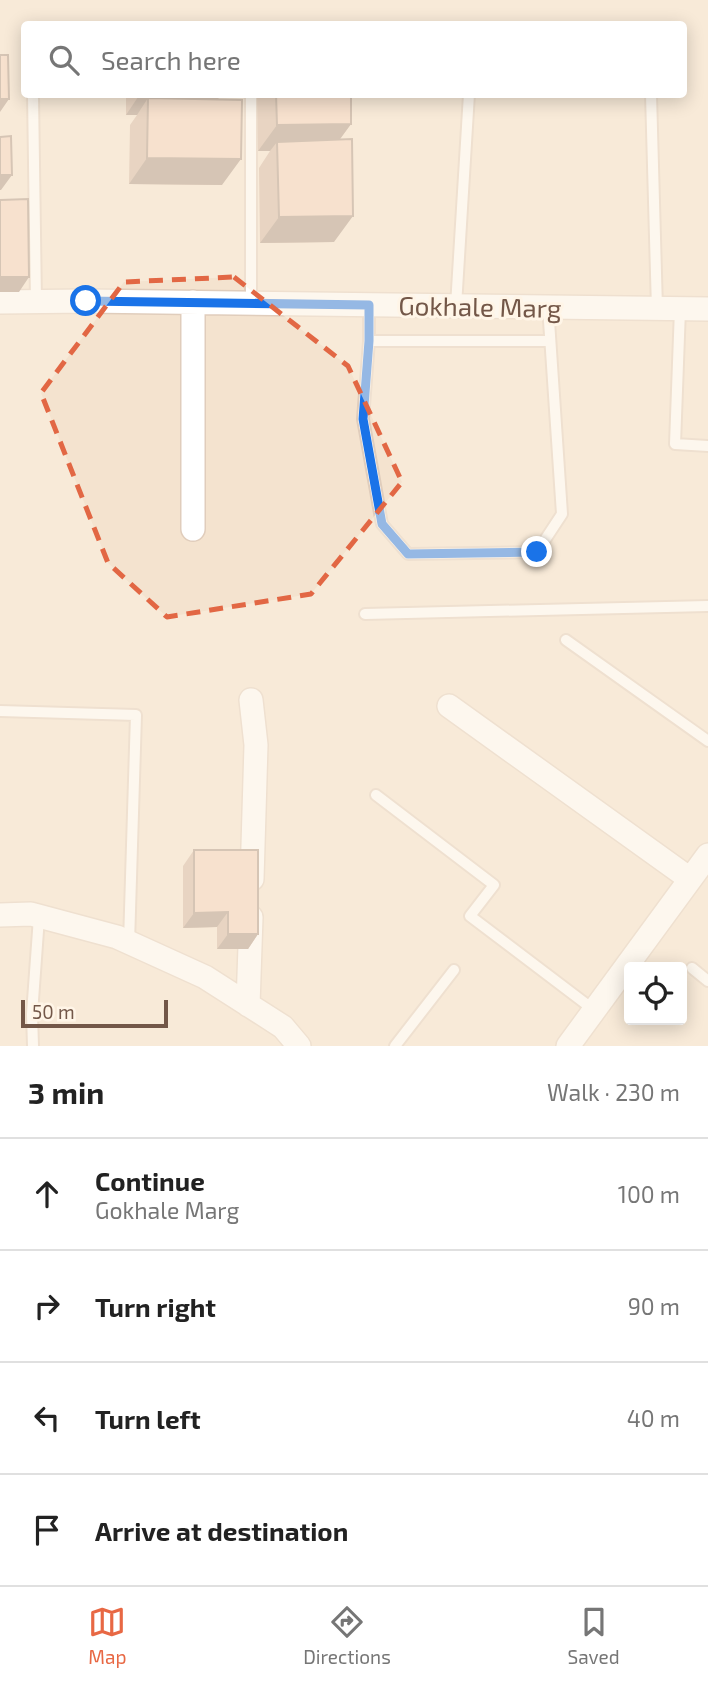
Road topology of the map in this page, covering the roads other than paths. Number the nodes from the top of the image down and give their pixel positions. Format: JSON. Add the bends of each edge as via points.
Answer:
{"nodes":[{"id":1,"x":33,"y":98,"type":"edge"},
{"id":2,"x":251,"y":98,"type":"edge"},
{"id":3,"x":469,"y":98,"type":"edge"},
{"id":4,"x":651,"y":98,"type":"edge"},
{"id":5,"x":0,"y":302,"type":"edge"},
{"id":6,"x":36,"y":302,"type":"junction"},
{"id":7,"x":193,"y":302,"type":"junction"},
{"id":8,"x":251,"y":303,"type":"junction"},
{"id":9,"x":369,"y":305,"type":"junction"},
{"id":10,"x":456,"y":306,"type":"junction"},
{"id":11,"x":548,"y":306,"type":"junction"},
{"id":12,"x":668,"y":309,"type":"junction"},
{"id":13,"x":708,"y":309,"type":"edge"},
{"id":14,"x":369,"y":341,"type":"junction"},
{"id":15,"x":550,"y":341,"type":"junction"},
{"id":16,"x":708,"y":446,"type":"edge"},
{"id":17,"x":192,"y":529,"type":"dead end"},
{"id":18,"x":708,"y":606,"type":"edge"},
{"id":19,"x":365,"y":614,"type":"dead end"},
{"id":20,"x":566,"y":640,"type":"dead end"},
{"id":21,"x":251,"y":700,"type":"dead end"},
{"id":22,"x":449,"y":706,"type":"dead end"},
{"id":23,"x":0,"y":711,"type":"edge"},
{"id":24,"x":708,"y":741,"type":"edge"},
{"id":25,"x":376,"y":795,"type":"dead end"},
{"id":26,"x":708,"y":855,"type":"edge"},
{"id":27,"x":690,"y":879,"type":"junction"},
{"id":28,"x":0,"y":915,"type":"edge"},
{"id":29,"x":39,"y":917,"type":"junction"},
{"id":30,"x":130,"y":943,"type":"junction"},
{"id":31,"x":692,"y":968,"type":"dead end"},
{"id":32,"x":454,"y":970,"type":"dead end"},
{"id":33,"x":708,"y":981,"type":"edge"},
{"id":34,"x":248,"y":1005,"type":"junction"},
{"id":35,"x":594,"y":1010,"type":"junction"},
{"id":36,"x":33,"y":1046,"type":"edge"},
{"id":37,"x":299,"y":1046,"type":"edge"},
{"id":38,"x":395,"y":1046,"type":"edge"},
{"id":39,"x":568,"y":1046,"type":"edge"}],
"edges":[{"from":1,"to":6,"type":"lane"},
{"from":2,"to":8,"type":"lane"},
{"from":3,"to":10,"type":"lane"},
{"from":4,"to":12,"type":"lane"},
{"from":5,"to":6,"type":"street","name":"Gokhale Marg"},
{"from":6,"to":7,"type":"street","name":"Gokhale Marg"},
{"from":7,"to":8,"type":"street","name":"Gokhale Marg"},
{"from":7,"to":17,"type":"street"},
{"from":8,"to":9,"type":"street","name":"Gokhale Marg"},
{"from":9,"to":10,"type":"street","name":"Gokhale Marg"},
{"from":9,"to":14,"type":"lane"},
{"from":10,"to":11,"type":"street","name":"Gokhale Marg"},
{"from":11,"to":12,"type":"street","name":"Gokhale Marg"},
{"from":11,"to":15,"type":"lane"},
{"from":12,"to":13,"type":"street","name":"Gokhale Marg"},
{"from":12,"to":16,"type":"lane","via":[[675,444]]},
{"from":14,"to":15,"type":"lane"},
{"from":14,"to":15,"type":"lane","via":[[363,419],[382,524],[408,554],[537,552],[562,514]]},
{"from":18,"to":19,"type":"lane"},
{"from":20,"to":24,"type":"lane"},
{"from":21,"to":34,"type":"street","via":[[256,746]]},
{"from":22,"to":27,"type":"street"},
{"from":23,"to":30,"type":"lane","via":[[136,715]]},
{"from":25,"to":35,"type":"lane","via":[[494,885],[470,916]]},
{"from":26,"to":27,"type":"street"},
{"from":27,"to":35,"type":"street"},
{"from":28,"to":29,"type":"street"},
{"from":29,"to":30,"type":"street"},
{"from":29,"to":36,"type":"lane"},
{"from":30,"to":34,"type":"street","via":[[205,977]]},
{"from":31,"to":33,"type":"lane"},
{"from":32,"to":38,"type":"lane"},
{"from":34,"to":37,"type":"street","via":[[283,1027]]},
{"from":35,"to":39,"type":"street"}]}
